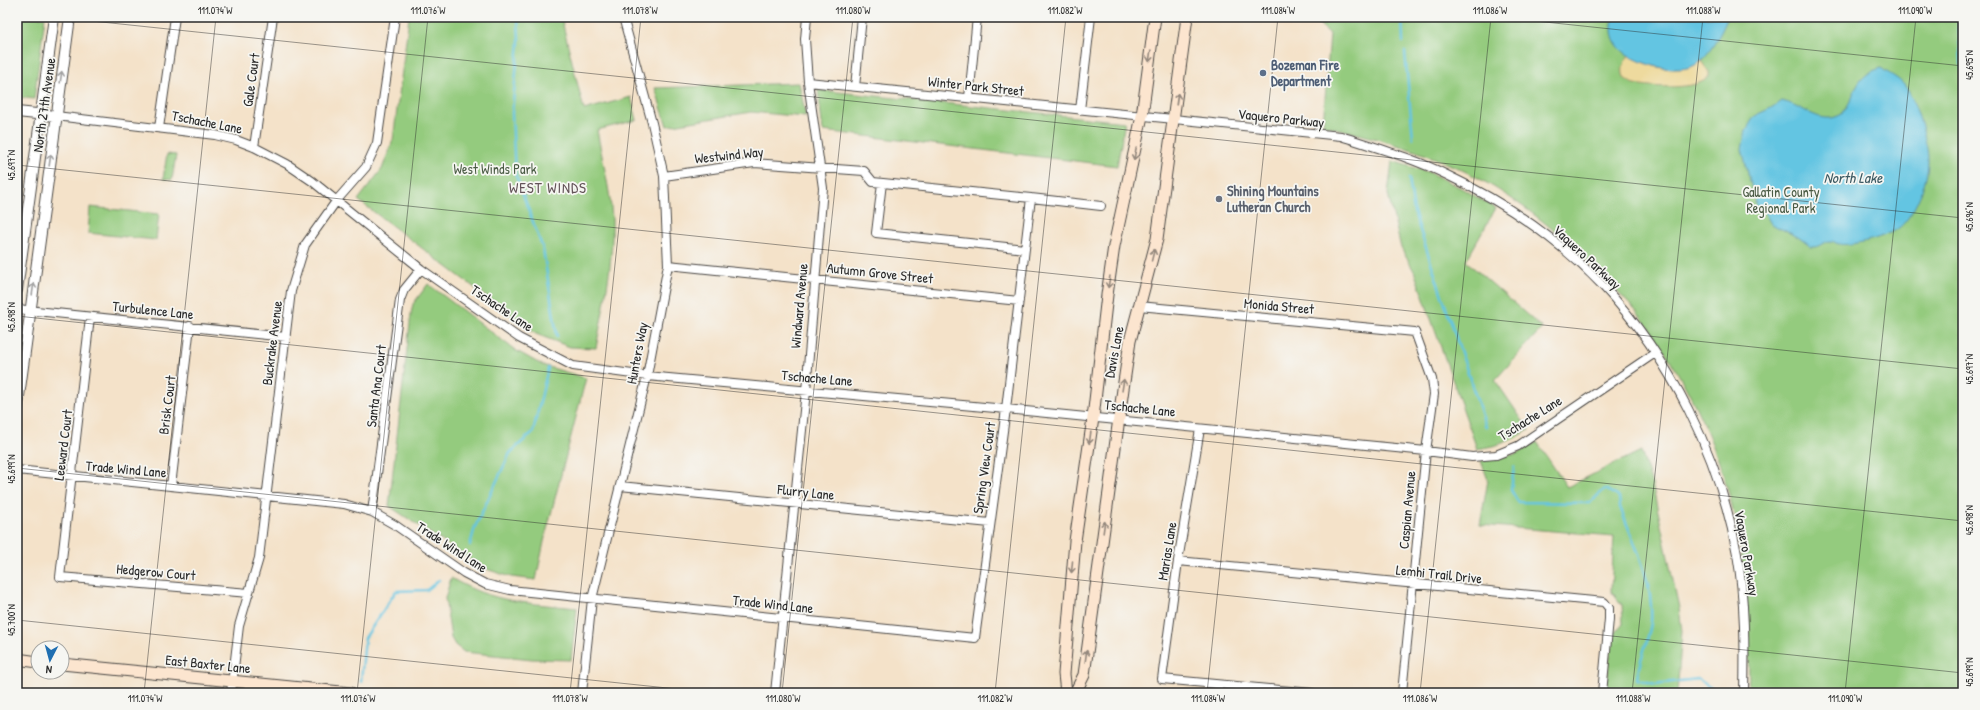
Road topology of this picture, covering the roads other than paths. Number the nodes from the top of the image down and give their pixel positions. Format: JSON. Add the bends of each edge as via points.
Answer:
{"nodes":[{"id":1,"x":54,"y":17,"type":"edge"},
{"id":2,"x":70,"y":17,"type":"edge"},
{"id":3,"x":175,"y":17,"type":"edge"},
{"id":4,"x":273,"y":17,"type":"edge"},
{"id":5,"x":395,"y":17,"type":"edge"},
{"id":6,"x":624,"y":17,"type":"edge"},
{"id":7,"x":807,"y":17,"type":"edge"},
{"id":8,"x":862,"y":17,"type":"edge"},
{"id":9,"x":977,"y":17,"type":"edge"},
{"id":10,"x":1092,"y":17,"type":"edge"},
{"id":11,"x":1155,"y":17,"type":"edge"},
{"id":12,"x":1187,"y":17,"type":"edge"},
{"id":13,"x":808,"y":82,"type":"junction"},
{"id":14,"x":855,"y":87,"type":"junction"},
{"id":15,"x":969,"y":98,"type":"junction"},
{"id":16,"x":1080,"y":110,"type":"junction"},
{"id":17,"x":17,"y":112,"type":"edge"},
{"id":18,"x":41,"y":114,"type":"junction"},
{"id":19,"x":56,"y":116,"type":"junction"},
{"id":20,"x":1142,"y":116,"type":"junction"},
{"id":21,"x":1174,"y":120,"type":"junction"},
{"id":22,"x":159,"y":128,"type":"junction"},
{"id":23,"x":254,"y":147,"type":"junction"},
{"id":24,"x":821,"y":167,"type":"junction"},
{"id":25,"x":664,"y":176,"type":"junction"},
{"id":26,"x":882,"y":183,"type":"junction"},
{"id":27,"x":1031,"y":198,"type":"junction"},
{"id":28,"x":337,"y":200,"type":"junction"},
{"id":29,"x":1101,"y":206,"type":"dead end"},
{"id":30,"x":1025,"y":249,"type":"junction"},
{"id":31,"x":668,"y":265,"type":"junction"},
{"id":32,"x":421,"y":269,"type":"junction"},
{"id":33,"x":814,"y":280,"type":"junction"},
{"id":34,"x":17,"y":290,"type":"edge"},
{"id":35,"x":1019,"y":301,"type":"junction"},
{"id":36,"x":1139,"y":306,"type":"junction"},
{"id":37,"x":17,"y":309,"type":"edge"},
{"id":38,"x":30,"y":310,"type":"junction"},
{"id":39,"x":90,"y":317,"type":"junction"},
{"id":40,"x":190,"y":326,"type":"junction"},
{"id":41,"x":1416,"y":332,"type":"joint"},
{"id":42,"x":286,"y":337,"type":"junction"},
{"id":43,"x":1655,"y":353,"type":"junction"},
{"id":44,"x":647,"y":376,"type":"junction"},
{"id":45,"x":806,"y":391,"type":"junction"},
{"id":46,"x":1006,"y":409,"type":"junction"},
{"id":47,"x":17,"y":411,"type":"edge"},
{"id":48,"x":1093,"y":418,"type":"junction"},
{"id":49,"x":1119,"y":420,"type":"junction"},
{"id":50,"x":1200,"y":429,"type":"junction"},
{"id":51,"x":1426,"y":451,"type":"junction"},
{"id":52,"x":17,"y":470,"type":"edge"},
{"id":53,"x":72,"y":477,"type":"junction"},
{"id":54,"x":170,"y":486,"type":"junction"},
{"id":55,"x":620,"y":486,"type":"junction"},
{"id":56,"x":267,"y":496,"type":"junction"},
{"id":57,"x":794,"y":503,"type":"junction"},
{"id":58,"x":372,"y":512,"type":"junction"},
{"id":59,"x":990,"y":523,"type":"junction"},
{"id":60,"x":1178,"y":561,"type":"junction"},
{"id":61,"x":60,"y":576,"type":"joint"},
{"id":62,"x":1413,"y":584,"type":"junction"},
{"id":63,"x":249,"y":593,"type":"junction"},
{"id":64,"x":592,"y":599,"type":"junction"},
{"id":65,"x":782,"y":618,"type":"junction"},
{"id":66,"x":975,"y":638,"type":"joint"},
{"id":67,"x":17,"y":660,"type":"edge"},
{"id":68,"x":30,"y":661,"type":"edge"},
{"id":69,"x":70,"y":665,"type":"edge"},
{"id":70,"x":233,"y":682,"type":"junction"},
{"id":71,"x":230,"y":693,"type":"edge"},
{"id":72,"x":351,"y":693,"type":"edge"},
{"id":73,"x":582,"y":693,"type":"edge"},
{"id":74,"x":775,"y":693,"type":"edge"},
{"id":75,"x":1066,"y":693,"type":"edge"},
{"id":76,"x":1075,"y":693,"type":"edge"},
{"id":77,"x":1312,"y":693,"type":"edge"},
{"id":78,"x":1402,"y":693,"type":"edge"},
{"id":79,"x":1602,"y":693,"type":"edge"},
{"id":80,"x":1744,"y":693,"type":"edge"}],
"edges":[{"from":1,"to":18,"type":"street","name":"North 27th Avenue"},
{"from":19,"to":2,"type":"street","name":"North 27th Avenue","one_way":true},
{"from":3,"to":22,"type":"street"},
{"from":4,"to":23,"type":"street","name":"Gale Court"},
{"from":5,"to":28,"type":"street","name":"Buckrake Avenue","via":[[377,143],[366,166]]},
{"from":6,"to":25,"type":"street","name":"Hunters Way"},
{"from":7,"to":13,"type":"street","name":"Windward Avenue","via":[[805,39]]},
{"from":8,"to":14,"type":"street"},
{"from":9,"to":15,"type":"street"},
{"from":10,"to":16,"type":"street"},
{"from":11,"to":20,"type":"main road","name":"Davis Lane","one_way":true},
{"from":21,"to":12,"type":"main road","name":"Davis Lane","one_way":true},
{"from":13,"to":14,"type":"street","name":"Winter Park Street"},
{"from":13,"to":24,"type":"street","name":"Windward Avenue"},
{"from":14,"to":15,"type":"street","name":"Winter Park Street"},
{"from":15,"to":16,"type":"street","name":"Winter Park Street"},
{"from":16,"to":20,"type":"street","name":"Winter Park Street"},
{"from":17,"to":18,"type":"street","name":"Tschache Lane"},
{"from":18,"to":19,"type":"street","name":"Tschache Lane"},
{"from":18,"to":34,"type":"street","name":"North 27th Avenue"},
{"from":19,"to":22,"type":"street","name":"Tschache Lane"},
{"from":38,"to":19,"type":"street","name":"North 27th Avenue","one_way":true},
{"from":20,"to":21,"type":"street","name":"Vaquero Parkway"},
{"from":20,"to":48,"type":"main road","name":"Davis Lane","one_way":true,"via":[[1114,246]]},
{"from":36,"to":21,"type":"main road","name":"Davis Lane","one_way":true,"via":[[1157,239]]},
{"from":21,"to":43,"type":"street","name":"Vaquero Parkway","via":[[1341,136],[1447,175],[1525,220],[1558,245],[1602,285],[1634,322]]},
{"from":22,"to":23,"type":"street","name":"Tschache Lane","via":[[215,135]]},
{"from":23,"to":28,"type":"street","name":"Tschache Lane","via":[[287,164]]},
{"from":24,"to":25,"type":"street","name":"Westwind Way","via":[[754,162]]},
{"from":24,"to":26,"type":"street","name":"Westwind Way","via":[[864,171],[873,182]]},
{"from":24,"to":33,"type":"street","name":"Windward Avenue","via":[[824,188]]},
{"from":25,"to":31,"type":"street","name":"Hunters Way"},
{"from":26,"to":27,"type":"street"},
{"from":26,"to":30,"type":"street","via":[[876,233]]},
{"from":27,"to":29,"type":"street"},
{"from":27,"to":30,"type":"street","name":"Spring View Court"},
{"from":28,"to":32,"type":"street","name":"Tschache Lane"},
{"from":28,"to":42,"type":"street","name":"Buckrake Avenue","via":[[305,245],[291,291]]},
{"from":30,"to":35,"type":"street","name":"Spring View Court"},
{"from":31,"to":33,"type":"street","name":"Autumn Grove Street"},
{"from":31,"to":44,"type":"street","name":"Hunters Way"},
{"from":32,"to":44,"type":"street","name":"Tschache Lane","via":[[519,338],[573,366]]},
{"from":32,"to":58,"type":"street","name":"Santa Ana Court","via":[[404,290],[400,300]]},
{"from":33,"to":35,"type":"street","name":"Autumn Grove Street"},
{"from":33,"to":45,"type":"street","name":"Windward Avenue"},
{"from":35,"to":46,"type":"street","name":"Spring View Court"},
{"from":36,"to":41,"type":"street","name":"Monida Street"},
{"from":49,"to":36,"type":"main road","name":"Davis Lane","one_way":true,"via":[[1130,341]]},
{"from":37,"to":38,"type":"street","name":"Turbulence Lane"},
{"from":38,"to":39,"type":"street","name":"Turbulence Lane"},
{"from":38,"to":47,"type":"street","name":"North 27th Avenue"},
{"from":39,"to":40,"type":"street","name":"Turbulence Lane"},
{"from":39,"to":53,"type":"street","name":"Leeward Court"},
{"from":40,"to":42,"type":"street","name":"Turbulence Lane"},
{"from":40,"to":54,"type":"street","name":"Brisk Court"},
{"from":41,"to":51,"type":"street","name":"Caspian Avenue","via":[[1432,379],[1434,394]]},
{"from":42,"to":56,"type":"street","name":"Buckrake Avenue"},
{"from":43,"to":51,"type":"street","name":"Tschache Lane","via":[[1518,446],[1496,455],[1472,457]]},
{"from":43,"to":80,"type":"street","name":"Vaquero Parkway","via":[[1701,436],[1728,513],[1737,554],[1742,602]]},
{"from":44,"to":45,"type":"street","name":"Tschache Lane"},
{"from":44,"to":55,"type":"street","name":"Hunters Way"},
{"from":45,"to":46,"type":"street","name":"Tschache Lane"},
{"from":45,"to":57,"type":"street","name":"Windward Avenue"},
{"from":46,"to":48,"type":"street","name":"Tschache Lane"},
{"from":46,"to":59,"type":"street","name":"Spring View Court"},
{"from":48,"to":49,"type":"street","name":"Tschache Lane"},
{"from":48,"to":75,"type":"main road","name":"Davis Lane","one_way":true,"via":[[1075,541],[1064,674]]},
{"from":49,"to":50,"type":"street","name":"Tschache Lane"},
{"from":76,"to":49,"type":"main road","name":"Davis Lane","one_way":true,"via":[[1084,675]]},
{"from":50,"to":51,"type":"street","name":"Tschache Lane"},
{"from":50,"to":60,"type":"street","name":"Marias Lane"},
{"from":51,"to":62,"type":"street","name":"Caspian Avenue"},
{"from":52,"to":53,"type":"street","name":"Trade Wind Lane"},
{"from":53,"to":54,"type":"street","name":"Trade Wind Lane"},
{"from":53,"to":61,"type":"street","name":"Leeward Court"},
{"from":54,"to":56,"type":"street","name":"Trade Wind Lane"},
{"from":55,"to":57,"type":"street","name":"Flurry Lane"},
{"from":55,"to":64,"type":"street","name":"Hunters Way"},
{"from":56,"to":58,"type":"street","name":"Trade Wind Lane","via":[[344,504]]},
{"from":56,"to":63,"type":"street","name":"Buckrake Avenue","via":[[259,558]]},
{"from":57,"to":59,"type":"street","name":"Flurry Lane"},
{"from":57,"to":65,"type":"street","name":"Windward Avenue"},
{"from":58,"to":64,"type":"street","name":"Trade Wind Lane","via":[[464,573],[485,584],[510,590]]},
{"from":59,"to":66,"type":"street","name":"Spring View Court"},
{"from":60,"to":62,"type":"street","name":"Lemhi Trail Drive"},
{"from":60,"to":77,"type":"street","name":"Marias Lane","via":[[1162,679]]},
{"from":61,"to":63,"type":"street","name":"Hedgerow Court"},
{"from":62,"to":78,"type":"street","name":"Caspian Avenue"},
{"from":62,"to":79,"type":"street","name":"Lemhi Trail Drive","via":[[1604,602],[1609,608],[1609,619]]},
{"from":63,"to":70,"type":"street","name":"Buckrake Avenue","via":[[239,626]]},
{"from":64,"to":65,"type":"street","name":"Trade Wind Lane"},
{"from":64,"to":73,"type":"street","name":"Hunters Way"},
{"from":65,"to":66,"type":"street","name":"Trade Wind Lane"},
{"from":65,"to":74,"type":"street","name":"Windward Avenue"},
{"from":67,"to":68,"type":"main road"},
{"from":69,"to":70,"type":"main road","name":"East Baxter Lane"},
{"from":70,"to":71,"type":"street","name":"Buckrake Avenue"},
{"from":70,"to":72,"type":"main road","name":"East Baxter Lane"}]}
